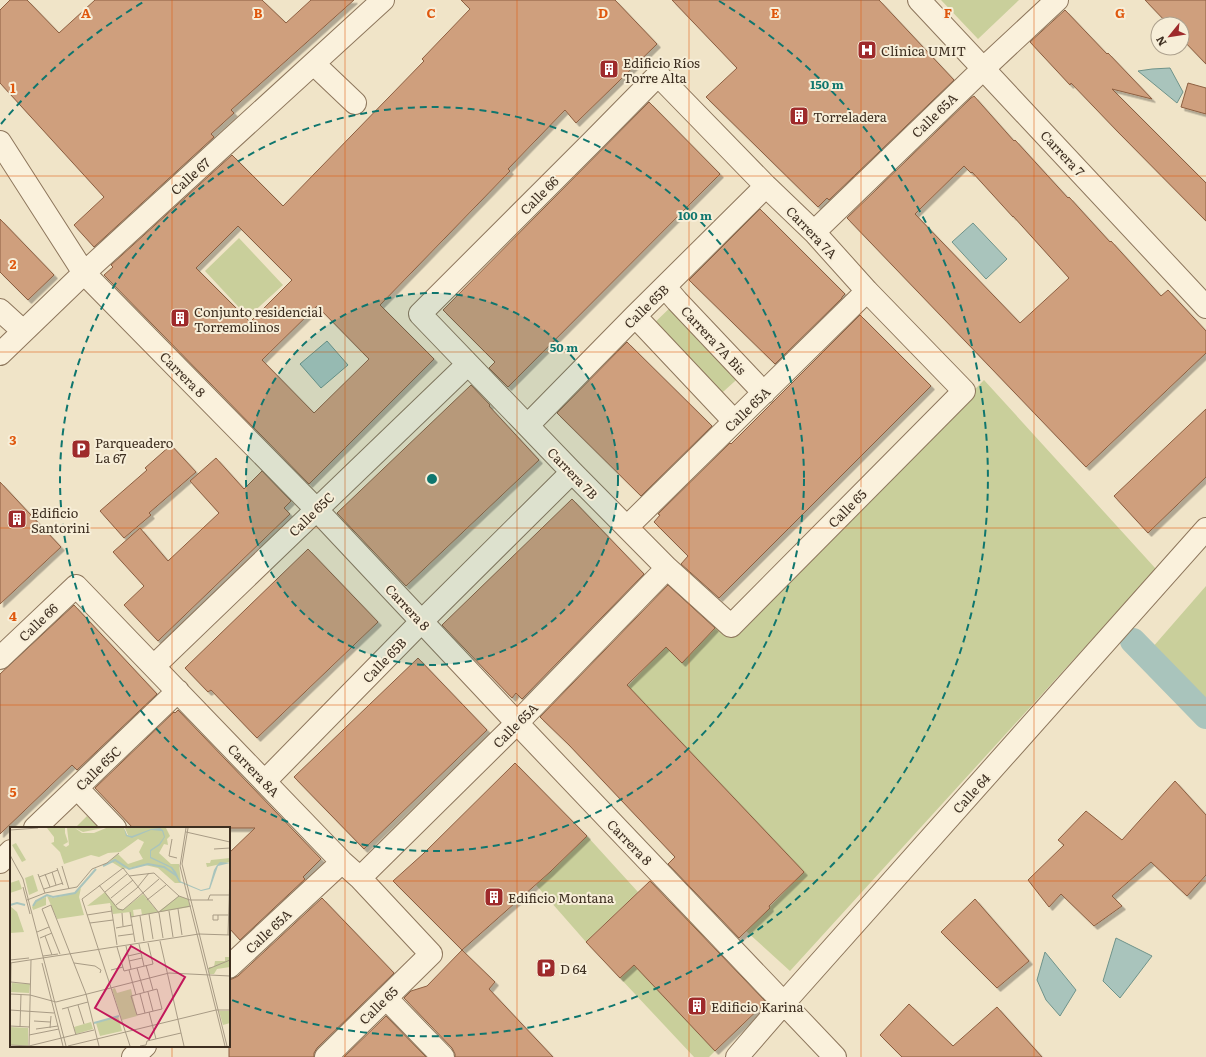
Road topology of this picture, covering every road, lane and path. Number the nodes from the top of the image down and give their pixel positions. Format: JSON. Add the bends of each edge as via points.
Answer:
{"nodes":[{"id":1,"x":383,"y":0,"type":"edge"},
{"id":2,"x":919,"y":0,"type":"edge"},
{"id":3,"x":1057,"y":0,"type":"edge"},
{"id":4,"x":314,"y":64,"type":"junction"},
{"id":5,"x":984,"y":68,"type":"junction"},
{"id":6,"x":658,"y":75,"type":"joint"},
{"id":7,"x":355,"y":103,"type":"dead end"},
{"id":8,"x":0,"y":142,"type":"edge"},
{"id":9,"x":766,"y":186,"type":"junction"},
{"id":10,"x":814,"y":232,"type":"junction"},
{"id":11,"x":84,"y":273,"type":"junction"},
{"id":12,"x":665,"y":287,"type":"junction"},
{"id":13,"x":867,"y":291,"type":"junction"},
{"id":14,"x":1206,"y":307,"type":"edge"},
{"id":15,"x":0,"y":310,"type":"edge"},
{"id":16,"x":420,"y":314,"type":"joint"},
{"id":17,"x":635,"y":316,"type":"junction"},
{"id":18,"x":24,"y":331,"type":"junction"},
{"id":19,"x":0,"y":354,"type":"edge"},
{"id":20,"x":468,"y":364,"type":"junction"},
{"id":21,"x":964,"y":391,"type":"joint"},
{"id":22,"x":764,"y":393,"type":"junction"},
{"id":23,"x":734,"y":421,"type":"junction"},
{"id":24,"x":528,"y":426,"type":"junction"},
{"id":25,"x":572,"y":472,"type":"junction"},
{"id":26,"x":316,"y":509,"type":"junction"},
{"id":27,"x":626,"y":527,"type":"junction"},
{"id":28,"x":1206,"y":529,"type":"edge"},
{"id":29,"x":667,"y":568,"type":"junction"},
{"id":30,"x":76,"y":586,"type":"joint"},
{"id":31,"x":422,"y":621,"type":"junction"},
{"id":32,"x":731,"y":626,"type":"joint"},
{"id":33,"x":0,"y":658,"type":"edge"},
{"id":34,"x":154,"y":666,"type":"junction"},
{"id":35,"x":178,"y":691,"type":"junction"},
{"id":36,"x":517,"y":723,"type":"junction"},
{"id":37,"x":265,"y":781,"type":"junction"},
{"id":38,"x":77,"y":788,"type":"junction"},
{"id":39,"x":36,"y":827,"type":"edge"},
{"id":40,"x":114,"y":827,"type":"edge"},
{"id":41,"x":10,"y":852,"type":"edge"},
{"id":42,"x":0,"y":862,"type":"edge"},
{"id":43,"x":342,"y":862,"type":"junction"},
{"id":44,"x":360,"y":878,"type":"junction"},
{"id":45,"x":431,"y":954,"type":"joint"},
{"id":46,"x":233,"y":957,"type":"edge"},
{"id":47,"x":386,"y":998,"type":"junction"},
{"id":48,"x":783,"y":1004,"type":"junction"},
{"id":49,"x":143,"y":1047,"type":"edge"},
{"id":50,"x":133,"y":1057,"type":"edge"},
{"id":51,"x":326,"y":1057,"type":"edge"},
{"id":52,"x":443,"y":1057,"type":"edge"},
{"id":53,"x":737,"y":1057,"type":"edge"},
{"id":54,"x":835,"y":1057,"type":"edge"}],
"edges":[{"from":1,"to":4,"type":"street","name":"Calle 67"},
{"from":2,"to":5,"type":"street","name":"Carrera 7"},
{"from":3,"to":5,"type":"street","name":"Calle 65A"},
{"from":4,"to":7,"type":"street"},
{"from":4,"to":11,"type":"street","name":"Calle 67"},
{"from":5,"to":10,"type":"street","name":"Calle 65A"},
{"from":5,"to":14,"type":"street","name":"Carrera 7"},
{"from":6,"to":9,"type":"street","name":"Carrera 7A"},
{"from":6,"to":16,"type":"street","name":"Calle 66"},
{"from":8,"to":11,"type":"street","name":"Carrera 8"},
{"from":9,"to":10,"type":"street","name":"Carrera 7A"},
{"from":9,"to":12,"type":"street","name":"Calle 65B"},
{"from":10,"to":13,"type":"street","name":"Carrera 7A"},
{"from":11,"to":18,"type":"street","name":"Calle 67"},
{"from":11,"to":26,"type":"street","name":"Carrera 8"},
{"from":12,"to":17,"type":"street","name":"Calle 65B"},
{"from":12,"to":22,"type":"street","name":"Carrera 7A Bis"},
{"from":13,"to":21,"type":"street","name":"Carrera 7A"},
{"from":13,"to":22,"type":"street","name":"Calle 65A"},
{"from":15,"to":18,"type":"street"},
{"from":16,"to":20,"type":"street","name":"Carrera 7B"},
{"from":17,"to":23,"type":"street"},
{"from":17,"to":24,"type":"street","name":"Calle 65B"},
{"from":18,"to":19,"type":"street","name":"Calle 67"},
{"from":20,"to":24,"type":"street","name":"Carrera 7B"},
{"from":20,"to":26,"type":"street","name":"Calle 65C"},
{"from":21,"to":32,"type":"street","name":"Calle 65"},
{"from":22,"to":23,"type":"street","name":"Calle 65A"},
{"from":23,"to":27,"type":"street","name":"Calle 65A"},
{"from":24,"to":25,"type":"street","name":"Carrera 7B"},
{"from":25,"to":27,"type":"street","name":"Carrera 7B"},
{"from":25,"to":31,"type":"street","name":"Calle 65B"},
{"from":26,"to":31,"type":"street","name":"Carrera 8"},
{"from":26,"to":34,"type":"street","name":"Calle 65C"},
{"from":27,"to":29,"type":"street","name":"Carrera 7B"},
{"from":28,"to":48,"type":"street","name":"Calle 64"},
{"from":29,"to":32,"type":"street","name":"Carrera 7B"},
{"from":29,"to":36,"type":"street","name":"Calle 65A"},
{"from":30,"to":33,"type":"street","name":"Calle 66"},
{"from":30,"to":34,"type":"street","name":"Carrera 8A"},
{"from":31,"to":36,"type":"street","name":"Carrera 8"},
{"from":31,"to":37,"type":"street","name":"Calle 65B"},
{"from":34,"to":35,"type":"street","name":"Carrera 8A"},
{"from":35,"to":37,"type":"street","name":"Carrera 8A"},
{"from":35,"to":38,"type":"street","name":"Calle 65C"},
{"from":36,"to":44,"type":"street","name":"Calle 65A"},
{"from":36,"to":48,"type":"street","name":"Carrera 8"},
{"from":37,"to":43,"type":"street","name":"Carrera 8A"},
{"from":38,"to":39,"type":"street","name":"Calle 65C"},
{"from":38,"to":40,"type":"street"},
{"from":41,"to":42,"type":"street"},
{"from":43,"to":44,"type":"street","name":"Carrera 8A"},
{"from":43,"to":46,"type":"street","name":"Calle 65A"},
{"from":44,"to":45,"type":"street","name":"Carrera 8A"},
{"from":45,"to":47,"type":"street","name":"Calle 65"},
{"from":47,"to":51,"type":"street","name":"Calle 65"},
{"from":47,"to":52,"type":"street"},
{"from":48,"to":53,"type":"street","name":"Calle 64"},
{"from":48,"to":54,"type":"street","name":"Carrera 8"},
{"from":49,"to":50,"type":"street"}]}
